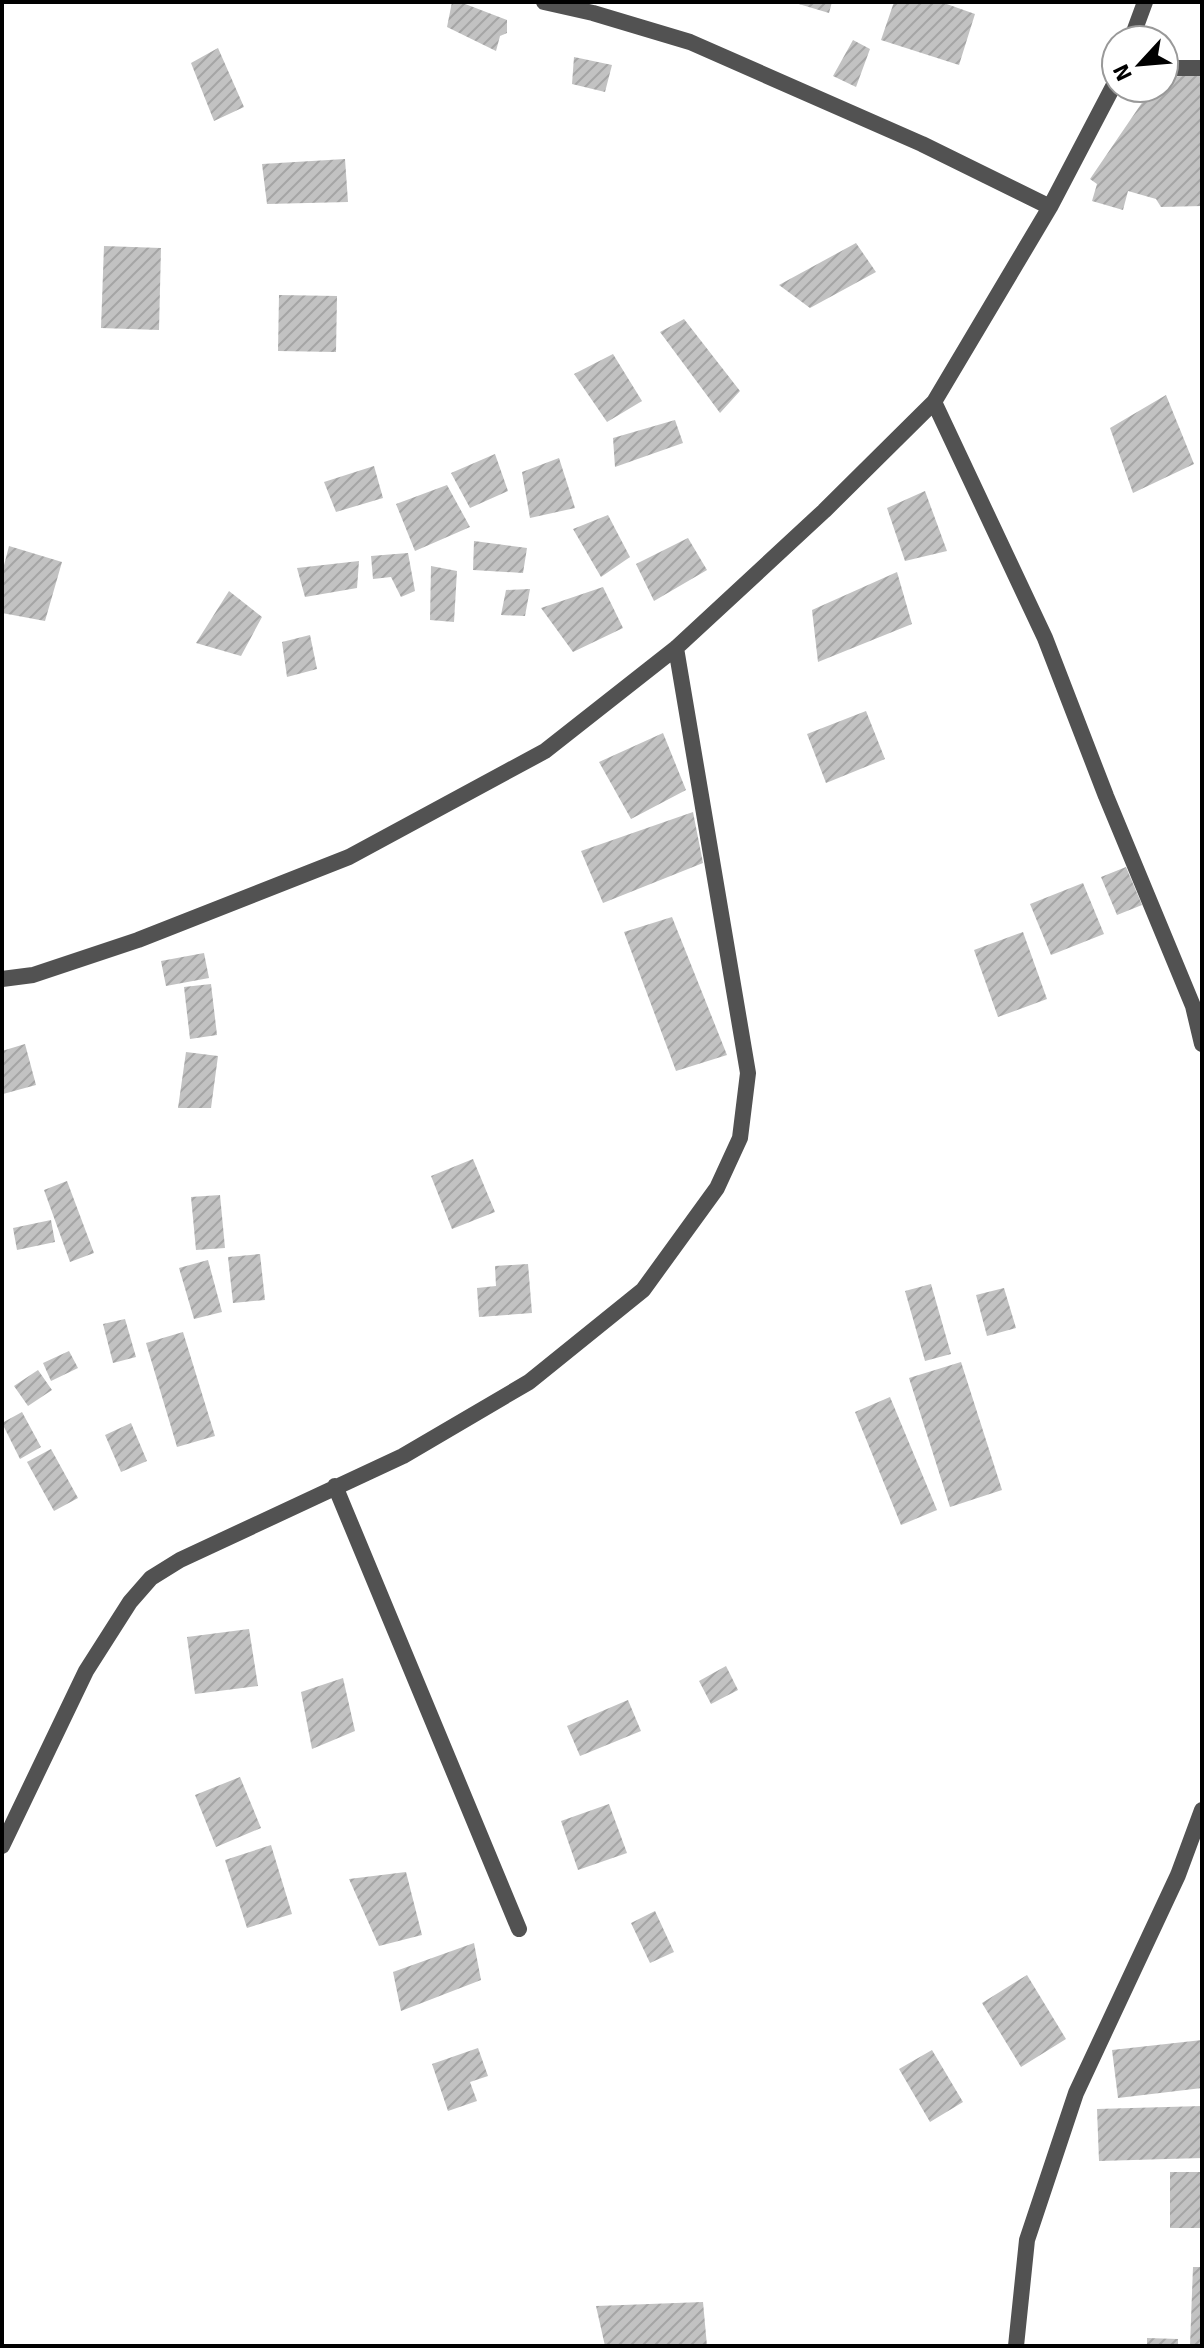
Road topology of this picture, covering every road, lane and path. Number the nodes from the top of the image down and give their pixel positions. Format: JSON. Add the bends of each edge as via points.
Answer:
{"nodes":[{"id":1,"x":544,"y":2,"type":"edge"},
{"id":2,"x":1145,"y":2,"type":"edge"},
{"id":3,"x":1137,"y":24,"type":"edge"},
{"id":4,"x":1180,"y":68,"type":"edge"},
{"id":5,"x":1202,"y":68,"type":"edge"},
{"id":6,"x":1104,"y":104,"type":"edge"},
{"id":7,"x":1050,"y":207,"type":"junction"},
{"id":8,"x":934,"y":402,"type":"junction"},
{"id":9,"x":676,"y":648,"type":"junction"},
{"id":10,"x":2,"y":979,"type":"edge"},
{"id":11,"x":1202,"y":1044,"type":"edge"},
{"id":12,"x":335,"y":1486,"type":"junction"},
{"id":13,"x":1202,"y":1810,"type":"edge"},
{"id":14,"x":2,"y":1846,"type":"edge"},
{"id":15,"x":519,"y":1929,"type":"dead end"},
{"id":16,"x":1016,"y":2346,"type":"edge"}],
"edges":[{"from":1,"to":7,"type":"street","via":[[690,42]]},
{"from":2,"to":3,"type":"street"},
{"from":4,"to":5,"type":"street"},
{"from":6,"to":7,"type":"street"},
{"from":7,"to":8,"type":"street"},
{"from":8,"to":9,"type":"street"},
{"from":8,"to":11,"type":"street","via":[[1045,638],[1193,1006]]},
{"from":9,"to":10,"type":"street","via":[[545,751],[349,857],[138,940],[33,975]]},
{"from":9,"to":12,"type":"street","via":[[748,1073],[740,1138],[717,1188],[643,1290],[529,1382],[403,1456]]},
{"from":12,"to":14,"type":"street","via":[[151,1578],[86,1671]]},
{"from":12,"to":15,"type":"street"},
{"from":13,"to":16,"type":"street","via":[[1178,1875],[1076,2093],[1027,2240]]}]}
